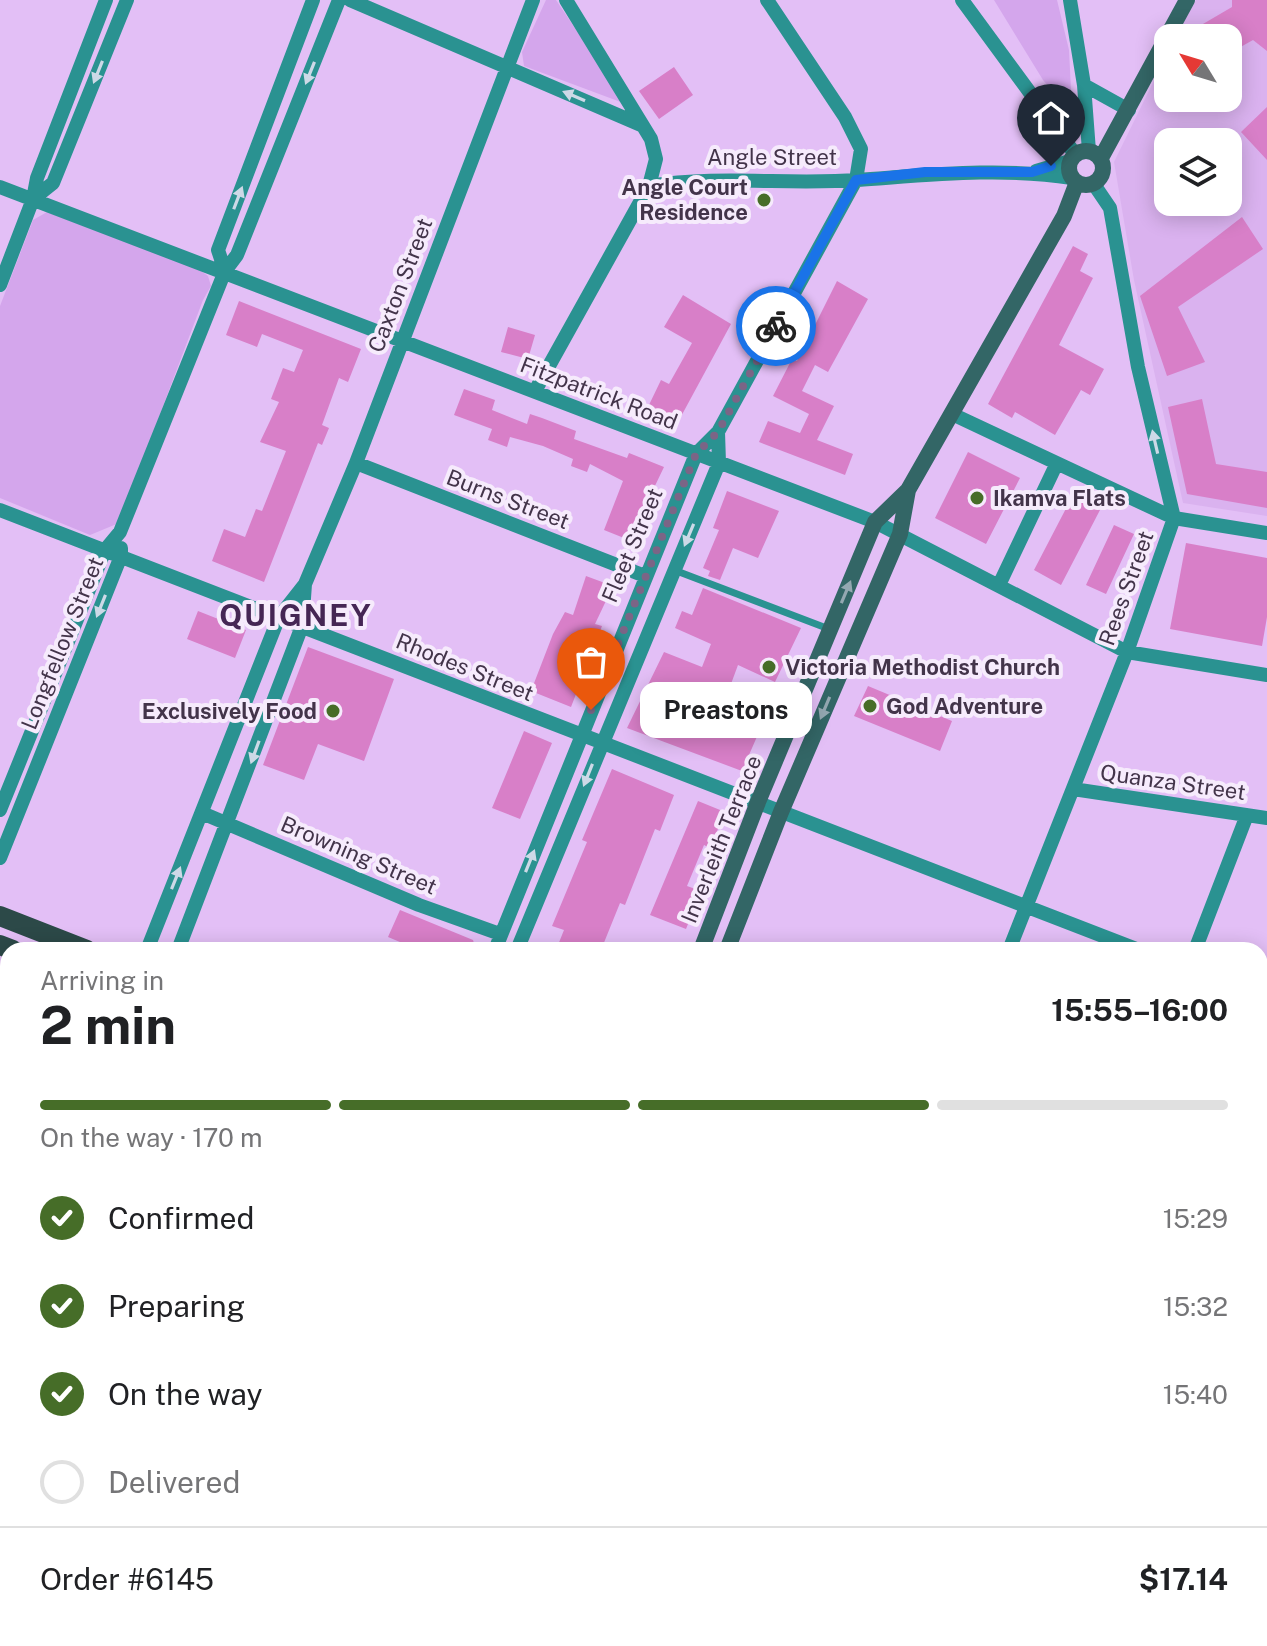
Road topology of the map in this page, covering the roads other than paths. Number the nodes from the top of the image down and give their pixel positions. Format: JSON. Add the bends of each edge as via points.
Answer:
{"nodes":[{"id":1,"x":106,"y":0,"type":"edge"},
{"id":2,"x":127,"y":0,"type":"edge"},
{"id":3,"x":313,"y":0,"type":"edge"},
{"id":4,"x":339,"y":0,"type":"edge"},
{"id":5,"x":350,"y":0,"type":"edge"},
{"id":6,"x":533,"y":0,"type":"edge"},
{"id":7,"x":566,"y":0,"type":"edge"},
{"id":8,"x":767,"y":0,"type":"edge"},
{"id":9,"x":962,"y":0,"type":"edge"},
{"id":10,"x":1070,"y":0,"type":"edge"},
{"id":11,"x":1187,"y":0,"type":"edge"},
{"id":12,"x":506,"y":67,"type":"junction"},
{"id":13,"x":1084,"y":85,"type":"junction"},
{"id":14,"x":1129,"y":110,"type":"junction"},
{"id":15,"x":641,"y":125,"type":"junction"},
{"id":16,"x":1083,"y":169,"type":"junction"},
{"id":17,"x":856,"y":180,"type":"junction"},
{"id":18,"x":649,"y":186,"type":"junction"},
{"id":19,"x":0,"y":187,"type":"edge"},
{"id":20,"x":33,"y":199,"type":"junction"},
{"id":21,"x":225,"y":271,"type":"junction"},
{"id":22,"x":0,"y":285,"type":"edge"},
{"id":23,"x":403,"y":340,"type":"junction"},
{"id":24,"x":535,"y":391,"type":"junction"},
{"id":25,"x":952,"y":414,"type":"junction"},
{"id":26,"x":718,"y":432,"type":"junction"},
{"id":27,"x":696,"y":454,"type":"junction"},
{"id":28,"x":356,"y":463,"type":"junction"},
{"id":29,"x":719,"y":463,"type":"junction"},
{"id":30,"x":1056,"y":465,"type":"junction"},
{"id":31,"x":908,"y":490,"type":"junction"},
{"id":32,"x":0,"y":510,"type":"edge"},
{"id":33,"x":1174,"y":518,"type":"junction"},
{"id":34,"x":875,"y":522,"type":"junction"},
{"id":35,"x":120,"y":532,"type":"junction"},
{"id":36,"x":1267,"y":533,"type":"edge"},
{"id":37,"x":900,"y":534,"type":"junction"},
{"id":38,"x":105,"y":550,"type":"junction"},
{"id":39,"x":121,"y":556,"type":"junction"},
{"id":40,"x":674,"y":570,"type":"junction"},
{"id":41,"x":645,"y":576,"type":"junction"},
{"id":42,"x":305,"y":584,"type":"junction"},
{"id":43,"x":999,"y":585,"type":"junction"},
{"id":44,"x":279,"y":617,"type":"junction"},
{"id":45,"x":302,"y":626,"type":"junction"},
{"id":46,"x":830,"y":629,"type":"junction"},
{"id":47,"x":1127,"y":652,"type":"junction"},
{"id":48,"x":1267,"y":675,"type":"edge"},
{"id":49,"x":580,"y":737,"type":"junction"},
{"id":50,"x":600,"y":744,"type":"junction"},
{"id":51,"x":1073,"y":789,"type":"junction"},
{"id":52,"x":758,"y":802,"type":"junction"},
{"id":53,"x":0,"y":810,"type":"edge"},
{"id":54,"x":781,"y":812,"type":"junction"},
{"id":55,"x":202,"y":813,"type":"junction"},
{"id":56,"x":1247,"y":815,"type":"junction"},
{"id":57,"x":1267,"y":818,"type":"edge"},
{"id":58,"x":228,"y":824,"type":"junction"},
{"id":59,"x":0,"y":858,"type":"edge"},
{"id":60,"x":1026,"y":907,"type":"junction"},
{"id":61,"x":0,"y":916,"type":"edge"},
{"id":62,"x":500,"y":934,"type":"junction"},
{"id":63,"x":67,"y":942,"type":"edge"},
{"id":64,"x":150,"y":942,"type":"edge"},
{"id":65,"x":181,"y":942,"type":"edge"},
{"id":66,"x":498,"y":942,"type":"edge"},
{"id":67,"x":520,"y":942,"type":"edge"},
{"id":68,"x":704,"y":942,"type":"edge"},
{"id":69,"x":730,"y":942,"type":"edge"},
{"id":70,"x":1012,"y":942,"type":"edge"},
{"id":71,"x":1118,"y":942,"type":"edge"},
{"id":72,"x":1198,"y":942,"type":"edge"}],
"edges":[{"from":1,"to":20,"type":"street"},
{"from":2,"to":20,"type":"street","one_way":true,"via":[[53,183]]},
{"from":21,"to":3,"type":"street","name":"Longfellow Street","one_way":true,"via":[[218,250]]},
{"from":4,"to":21,"type":"street","name":"Longfellow Street","one_way":true,"via":[[237,255]]},
{"from":5,"to":12,"type":"street"},
{"from":6,"to":12,"type":"street","name":"Caxton Street"},
{"from":7,"to":15,"type":"street"},
{"from":8,"to":17,"type":"street","via":[[861,149]]},
{"from":9,"to":16,"type":"street","name":"Rees Street"},
{"from":10,"to":13,"type":"street"},
{"from":11,"to":14,"type":"street","name":"Inverleith Terrace"},
{"from":15,"to":12,"type":"street","one_way":true},
{"from":12,"to":23,"type":"street","name":"Caxton Street"},
{"from":13,"to":14,"type":"street"},
{"from":13,"to":16,"type":"street"},
{"from":14,"to":16,"type":"street","name":"Inverleith Terrace"},
{"from":15,"to":18,"type":"street","via":[[656,159]]},
{"from":16,"to":17,"type":"street","name":"Angle Street","via":[[925,172]]},
{"from":16,"to":25,"type":"street","name":"Inverleith Terrace","via":[[1064,216]]},
{"from":33,"to":16,"type":"street","name":"Rees Street","one_way":true,"via":[[1138,367],[1110,208]]},
{"from":17,"to":18,"type":"street","name":"Angle Street","via":[[698,179]]},
{"from":17,"to":26,"type":"street","name":"Fleet Street"},
{"from":18,"to":24,"type":"street"},
{"from":19,"to":20,"type":"street","name":"Fitzpatrick Road"},
{"from":20,"to":21,"type":"street","name":"Fitzpatrick Road"},
{"from":20,"to":22,"type":"street"},
{"from":21,"to":23,"type":"street","name":"Fitzpatrick Road"},
{"from":21,"to":35,"type":"street","name":"Longfellow Street"},
{"from":23,"to":24,"type":"street","name":"Fitzpatrick Road"},
{"from":23,"to":28,"type":"street","name":"Caxton Street"},
{"from":24,"to":27,"type":"street","name":"Fitzpatrick Road"},
{"from":25,"to":30,"type":"street"},
{"from":25,"to":31,"type":"street","name":"Inverleith Terrace"},
{"from":26,"to":27,"type":"street","name":"Fleet Street"},
{"from":26,"to":29,"type":"street"},
{"from":27,"to":29,"type":"street","name":"Fitzpatrick Road"},
{"from":27,"to":41,"type":"street","name":"Fleet Street"},
{"from":28,"to":41,"type":"street","name":"Burns Street"},
{"from":28,"to":42,"type":"street","name":"Caxton Street"},
{"from":29,"to":34,"type":"street","name":"Fitzpatrick Road"},
{"from":29,"to":40,"type":"street","one_way":true},
{"from":30,"to":33,"type":"street"},
{"from":30,"to":43,"type":"street"},
{"from":31,"to":34,"type":"street","name":"Inverleith Terrace"},
{"from":31,"to":37,"type":"street","name":"Inverleith Terrace"},
{"from":32,"to":38,"type":"street","name":"Rhodes Street"},
{"from":33,"to":36,"type":"street"},
{"from":33,"to":47,"type":"street","name":"Rees Street"},
{"from":34,"to":37,"type":"street","name":"Fitzpatrick Road"},
{"from":46,"to":34,"type":"street","name":"Inverleith Terrace","one_way":true},
{"from":35,"to":38,"type":"street","name":"Longfellow Street"},
{"from":35,"to":39,"type":"street","name":"Longfellow Street"},
{"from":37,"to":43,"type":"street","name":"Fitzpatrick Road"},
{"from":37,"to":54,"type":"street","name":"Inverleith Terrace","one_way":true},
{"from":38,"to":39,"type":"street","name":"Rhodes Street"},
{"from":38,"to":53,"type":"street","name":"Longfellow Street"},
{"from":39,"to":44,"type":"street","name":"Rhodes Street"},
{"from":39,"to":59,"type":"street","name":"Longfellow Street","one_way":true},
{"from":40,"to":46,"type":"lane"},
{"from":40,"to":50,"type":"street"},
{"from":41,"to":49,"type":"street","name":"Fleet Street"},
{"from":42,"to":44,"type":"street","name":"Caxton Street"},
{"from":42,"to":45,"type":"street","name":"Caxton Street"},
{"from":43,"to":47,"type":"street","name":"Fitzpatrick Road"},
{"from":44,"to":45,"type":"street","name":"Rhodes Street"},
{"from":44,"to":55,"type":"street","name":"Caxton Street"},
{"from":45,"to":49,"type":"street","name":"Rhodes Street"},
{"from":45,"to":58,"type":"street","name":"Caxton Street","one_way":true},
{"from":46,"to":52,"type":"street","name":"Inverleith Terrace"},
{"from":47,"to":48,"type":"street","name":"Fitzpatrick Road"},
{"from":47,"to":51,"type":"street","name":"Rees Street"},
{"from":49,"to":50,"type":"street","name":"Rhodes Street"},
{"from":62,"to":49,"type":"street","name":"Fleet Street","one_way":true},
{"from":50,"to":52,"type":"street","name":"Rhodes Street"},
{"from":50,"to":67,"type":"street","one_way":true},
{"from":51,"to":56,"type":"street","name":"Quanza Street"},
{"from":51,"to":60,"type":"street","name":"Rees Street"},
{"from":52,"to":54,"type":"street","name":"Rhodes Street"},
{"from":52,"to":68,"type":"street","name":"Inverleith Terrace"},
{"from":54,"to":60,"type":"street","name":"Rhodes Street"},
{"from":54,"to":69,"type":"street","name":"Inverleith Terrace"},
{"from":55,"to":58,"type":"street","name":"Browning Street"},
{"from":64,"to":55,"type":"street","name":"Caxton Street","one_way":true},
{"from":56,"to":57,"type":"street","name":"Quanza Street"},
{"from":56,"to":72,"type":"street"},
{"from":58,"to":62,"type":"street","name":"Browning Street"},
{"from":58,"to":65,"type":"street","name":"Caxton Street"},
{"from":60,"to":70,"type":"street","name":"Rees Street"},
{"from":60,"to":71,"type":"street","name":"Rhodes Street"},
{"from":61,"to":63,"type":"main road"},
{"from":62,"to":66,"type":"street","name":"Fleet Street"}]}
